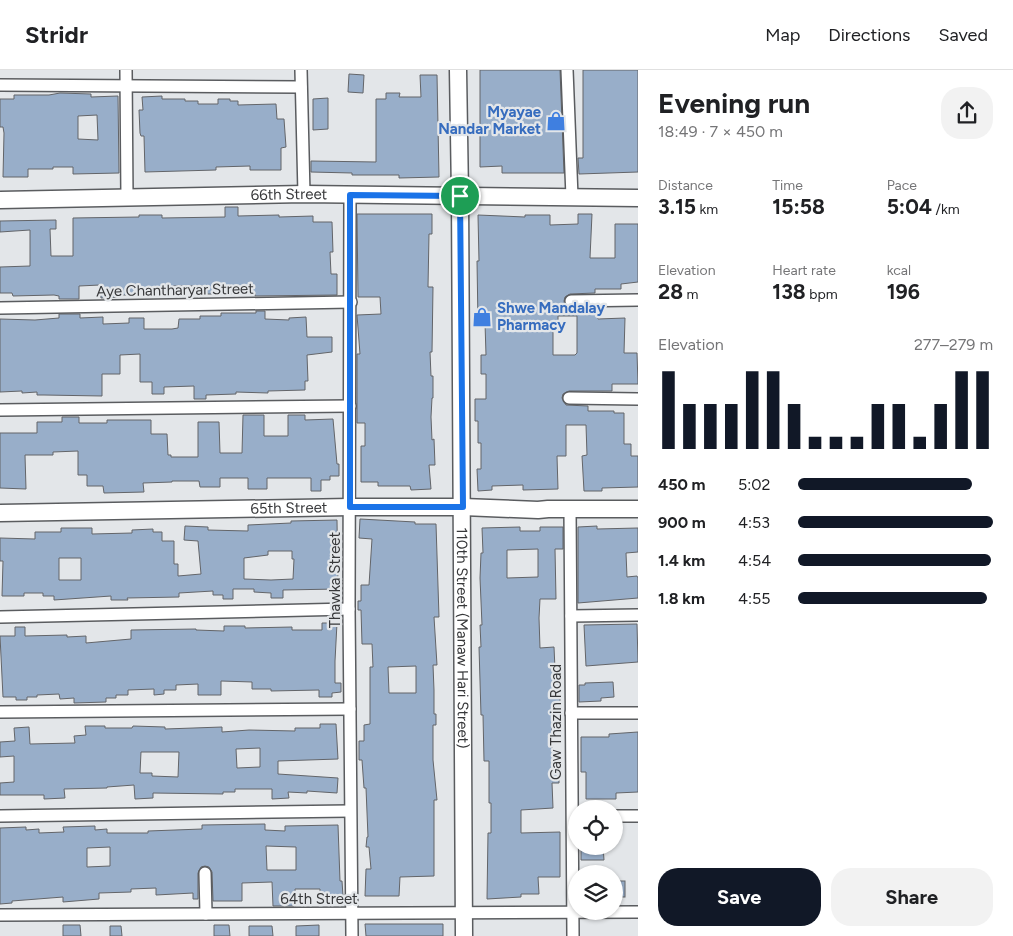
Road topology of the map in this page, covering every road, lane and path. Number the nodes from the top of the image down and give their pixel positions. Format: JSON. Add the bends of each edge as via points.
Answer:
{"nodes":[{"id":1,"x":126,"y":70,"type":"edge"},
{"id":2,"x":301,"y":70,"type":"edge"},
{"id":3,"x":458,"y":70,"type":"edge"},
{"id":4,"x":567,"y":70,"type":"edge"},
{"id":5,"x":0,"y":85,"type":"edge"},
{"id":6,"x":126,"y":87,"type":"junction"},
{"id":7,"x":301,"y":87,"type":"junction"},
{"id":8,"x":304,"y":194,"type":"junction"},
{"id":9,"x":350,"y":195,"type":"junction"},
{"id":10,"x":460,"y":196,"type":"junction"},
{"id":11,"x":572,"y":197,"type":"junction"},
{"id":12,"x":127,"y":198,"type":"junction"},
{"id":13,"x":638,"y":198,"type":"edge"},
{"id":14,"x":0,"y":200,"type":"edge"},
{"id":15,"x":638,"y":300,"type":"edge"},
{"id":16,"x":571,"y":301,"type":"dead end"},
{"id":17,"x":351,"y":302,"type":"junction"},
{"id":18,"x":0,"y":308,"type":"edge"},
{"id":19,"x":570,"y":398,"type":"dead end"},
{"id":20,"x":638,"y":398,"type":"edge"},
{"id":21,"x":350,"y":406,"type":"junction"},
{"id":22,"x":0,"y":410,"type":"edge"},
{"id":23,"x":350,"y":507,"type":"junction"},
{"id":24,"x":463,"y":507,"type":"junction"},
{"id":25,"x":570,"y":509,"type":"junction"},
{"id":26,"x":638,"y":509,"type":"edge"},
{"id":27,"x":0,"y":513,"type":"edge"},
{"id":28,"x":349,"y":609,"type":"junction"},
{"id":29,"x":638,"y":615,"type":"edge"},
{"id":30,"x":571,"y":616,"type":"junction"},
{"id":31,"x":0,"y":617,"type":"edge"},
{"id":32,"x":350,"y":709,"type":"junction"},
{"id":33,"x":0,"y":712,"type":"edge"},
{"id":34,"x":572,"y":713,"type":"junction"},
{"id":35,"x":638,"y":713,"type":"edge"},
{"id":36,"x":574,"y":800,"type":"edge"},
{"id":37,"x":350,"y":811,"type":"junction"},
{"id":38,"x":0,"y":816,"type":"edge"},
{"id":39,"x":623,"y":816,"type":"edge"},
{"id":40,"x":638,"y":816,"type":"edge"},
{"id":41,"x":206,"y":873,"type":"dead end"},
{"id":42,"x":568,"y":912,"type":"edge"},
{"id":43,"x":623,"y":912,"type":"edge"},
{"id":44,"x":638,"y":912,"type":"edge"},
{"id":45,"x":464,"y":913,"type":"junction"},
{"id":46,"x":206,"y":914,"type":"junction"},
{"id":47,"x":352,"y":914,"type":"junction"},
{"id":48,"x":0,"y":915,"type":"edge"},
{"id":49,"x":572,"y":920,"type":"edge"},
{"id":50,"x":352,"y":936,"type":"edge"},
{"id":51,"x":464,"y":936,"type":"edge"},
{"id":52,"x":573,"y":936,"type":"edge"}],
"edges":[{"from":1,"to":6,"type":"street"},
{"from":2,"to":7,"type":"street"},
{"from":3,"to":10,"type":"street","name":"110th Street (Manaw Hari Street)"},
{"from":4,"to":11,"type":"street"},
{"from":5,"to":6,"type":"street"},
{"from":6,"to":7,"type":"street"},
{"from":6,"to":12,"type":"street"},
{"from":7,"to":8,"type":"street"},
{"from":8,"to":9,"type":"street","name":"66th Street"},
{"from":8,"to":12,"type":"street","name":"66th Street"},
{"from":9,"to":10,"type":"street","name":"66th Street"},
{"from":9,"to":17,"type":"street","name":"Thawka Street"},
{"from":10,"to":11,"type":"street","name":"66th Street"},
{"from":10,"to":24,"type":"street","name":"110th Street (Manaw Hari Street)"},
{"from":11,"to":13,"type":"street","name":"66th Street"},
{"from":12,"to":14,"type":"street","name":"66th Street"},
{"from":15,"to":16,"type":"street"},
{"from":17,"to":18,"type":"street","name":"Aye Chantharyar Street"},
{"from":17,"to":21,"type":"street","name":"Thawka Street"},
{"from":19,"to":20,"type":"street"},
{"from":21,"to":22,"type":"street"},
{"from":21,"to":23,"type":"street","name":"Thawka Street"},
{"from":23,"to":24,"type":"street","name":"65th Street"},
{"from":23,"to":27,"type":"street","name":"65th Street"},
{"from":23,"to":28,"type":"street","name":"Thawka Street"},
{"from":24,"to":25,"type":"street","name":"65th Street"},
{"from":24,"to":45,"type":"street","name":"110th Street (Manaw Hari Street)"},
{"from":25,"to":26,"type":"street","name":"65th Street"},
{"from":25,"to":30,"type":"street","name":"Gaw Thazin Road"},
{"from":28,"to":31,"type":"street"},
{"from":28,"to":32,"type":"street","name":"Thawka Street"},
{"from":29,"to":30,"type":"street"},
{"from":30,"to":34,"type":"street","name":"Gaw Thazin Road"},
{"from":32,"to":33,"type":"street"},
{"from":32,"to":37,"type":"street","name":"Thawka Street"},
{"from":34,"to":35,"type":"street"},
{"from":34,"to":36,"type":"street","name":"Gaw Thazin Road"},
{"from":37,"to":38,"type":"street"},
{"from":37,"to":47,"type":"street","name":"Thawka Street"},
{"from":39,"to":40,"type":"street"},
{"from":41,"to":46,"type":"street"},
{"from":42,"to":45,"type":"street","name":"64th Street"},
{"from":43,"to":44,"type":"street","name":"64th Street"},
{"from":45,"to":47,"type":"street","name":"64th Street"},
{"from":45,"to":51,"type":"street","name":"110th Street (Manaw Hari Street)"},
{"from":46,"to":47,"type":"street","name":"64th Street"},
{"from":46,"to":48,"type":"street","name":"64th Street"},
{"from":47,"to":50,"type":"street","name":"Thawka Street"},
{"from":49,"to":52,"type":"street","name":"Gaw Thazin Road"}]}
